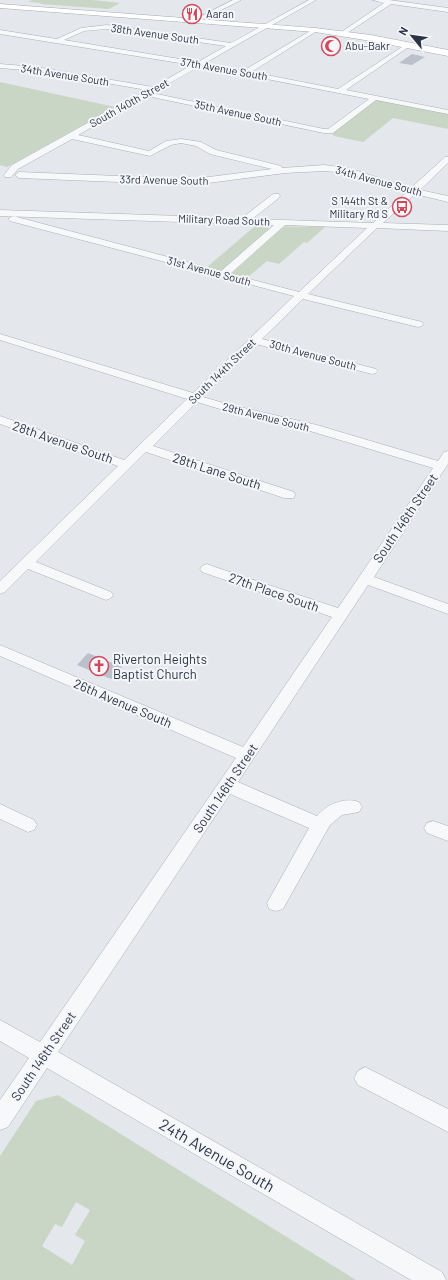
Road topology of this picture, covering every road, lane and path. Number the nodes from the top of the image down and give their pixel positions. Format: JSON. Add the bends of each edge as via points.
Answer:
{"nodes":[{"id":1,"x":235,"y":0,"type":"edge"},
{"id":2,"x":313,"y":0,"type":"edge"},
{"id":3,"x":376,"y":0,"type":"edge"},
{"id":4,"x":390,"y":2,"type":"junction"},
{"id":5,"x":0,"y":6,"type":"edge"},
{"id":6,"x":448,"y":10,"type":"edge"},
{"id":7,"x":197,"y":20,"type":"junction"},
{"id":8,"x":268,"y":25,"type":"junction"},
{"id":9,"x":315,"y":30,"type":"junction"},
{"id":10,"x":0,"y":32,"type":"edge"},
{"id":11,"x":342,"y":34,"type":"junction"},
{"id":12,"x":58,"y":41,"type":"junction"},
{"id":13,"x":231,"y":45,"type":"junction"},
{"id":14,"x":408,"y":45,"type":"junction"},
{"id":15,"x":448,"y":53,"type":"edge"},
{"id":16,"x":198,"y":64,"type":"junction"},
{"id":17,"x":0,"y":66,"type":"edge"},
{"id":18,"x":244,"y":73,"type":"junction"},
{"id":19,"x":340,"y":91,"type":"junction"},
{"id":20,"x":150,"y":92,"type":"junction"},
{"id":21,"x":375,"y":98,"type":"junction"},
{"id":22,"x":448,"y":112,"type":"edge"},
{"id":23,"x":71,"y":136,"type":"junction"},
{"id":24,"x":446,"y":162,"type":"edge"},
{"id":25,"x":285,"y":170,"type":"junction"},
{"id":26,"x":11,"y":178,"type":"joint"},
{"id":27,"x":412,"y":191,"type":"junction"},
{"id":28,"x":276,"y":196,"type":"dead end"},
{"id":29,"x":448,"y":199,"type":"edge"},
{"id":30,"x":0,"y":213,"type":"edge"},
{"id":31,"x":0,"y":216,"type":"edge"},
{"id":32,"x":245,"y":220,"type":"junction"},
{"id":33,"x":283,"y":222,"type":"junction"},
{"id":34,"x":373,"y":225,"type":"junction"},
{"id":35,"x":448,"y":228,"type":"edge"},
{"id":36,"x":223,"y":275,"type":"junction"},
{"id":37,"x":300,"y":295,"type":"junction"},
{"id":38,"x":418,"y":324,"type":"dead end"},
{"id":39,"x":0,"y":337,"type":"edge"},
{"id":40,"x":254,"y":340,"type":"junction"},
{"id":41,"x":372,"y":371,"type":"dead end"},
{"id":42,"x":194,"y":398,"type":"junction"},
{"id":43,"x":0,"y":420,"type":"edge"},
{"id":44,"x":144,"y":447,"type":"junction"},
{"id":45,"x":127,"y":465,"type":"junction"},
{"id":46,"x":443,"y":467,"type":"edge"},
{"id":47,"x":290,"y":495,"type":"dead end"},
{"id":48,"x":26,"y":564,"type":"junction"},
{"id":49,"x":207,"y":569,"type":"dead end"},
{"id":50,"x":365,"y":579,"type":"junction"},
{"id":51,"x":0,"y":589,"type":"edge"},
{"id":52,"x":106,"y":595,"type":"dead end"},
{"id":53,"x":448,"y":609,"type":"edge"},
{"id":54,"x":341,"y":614,"type":"junction"},
{"id":55,"x":0,"y":650,"type":"edge"},
{"id":56,"x":247,"y":756,"type":"junction"},
{"id":57,"x":227,"y":785,"type":"junction"},
{"id":58,"x":353,"y":807,"type":"dead end"},
{"id":59,"x":0,"y":811,"type":"edge"},
{"id":60,"x":28,"y":825,"type":"dead end"},
{"id":61,"x":320,"y":825,"type":"junction"},
{"id":62,"x":276,"y":903,"type":"dead end"},
{"id":63,"x":0,"y":1030,"type":"edge"},
{"id":64,"x":43,"y":1055,"type":"junction"},
{"id":65,"x":365,"y":1078,"type":"dead end"},
{"id":66,"x":0,"y":1119,"type":"edge"},
{"id":67,"x":448,"y":1121,"type":"edge"},
{"id":68,"x":434,"y":1280,"type":"edge"}],
"edges":[{"from":1,"to":7,"type":"street"},
{"from":2,"to":8,"type":"street","name":"South 140th Street"},
{"from":3,"to":4,"type":"street"},
{"from":4,"to":6,"type":"street"},
{"from":4,"to":11,"type":"street"},
{"from":5,"to":7,"type":"main road"},
{"from":7,"to":8,"type":"main road"},
{"from":8,"to":9,"type":"main road"},
{"from":8,"to":13,"type":"street","name":"South 140th Street"},
{"from":9,"to":11,"type":"main road"},
{"from":9,"to":18,"type":"street"},
{"from":10,"to":12,"type":"street","name":"37th Avenue South"},
{"from":11,"to":14,"type":"main road"},
{"from":12,"to":13,"type":"street","name":"38th Avenue South","via":[[79,30],[116,27]]},
{"from":12,"to":16,"type":"street","name":"37th Avenue South"},
{"from":13,"to":16,"type":"street","name":"South 140th Street"},
{"from":14,"to":15,"type":"main road"},
{"from":14,"to":19,"type":"street"},
{"from":16,"to":18,"type":"street","name":"37th Avenue South"},
{"from":16,"to":20,"type":"street","name":"South 140th Street"},
{"from":17,"to":20,"type":"street","name":"34th Avenue South","via":[[36,69]]},
{"from":18,"to":19,"type":"street","name":"37th Avenue South"},
{"from":19,"to":21,"type":"street","name":"37th Avenue South"},
{"from":20,"to":21,"type":"street","name":"35th Avenue South","via":[[330,131]]},
{"from":20,"to":23,"type":"street","name":"South 140th Street"},
{"from":21,"to":22,"type":"street","name":"37th Avenue South"},
{"from":23,"to":25,"type":"street","via":[[150,154],[175,141],[198,144],[213,152]]},
{"from":23,"to":26,"type":"street","name":"South 140th Street","via":[[15,167]]},
{"from":24,"to":27,"type":"street","name":"South 144th Street"},
{"from":25,"to":26,"type":"street","name":"33rd Avenue South","via":[[193,182],[41,176]]},
{"from":25,"to":27,"type":"street","name":"34th Avenue South","via":[[313,167],[336,169]]},
{"from":27,"to":29,"type":"street","name":"34th Avenue South"},
{"from":27,"to":34,"type":"street","name":"South 144th Street"},
{"from":28,"to":32,"type":"street"},
{"from":30,"to":32,"type":"street","name":"Military Road South"},
{"from":31,"to":36,"type":"street","name":"31st Avenue South"},
{"from":32,"to":33,"type":"street","name":"Military Road South"},
{"from":33,"to":34,"type":"street","name":"Military Road South"},
{"from":33,"to":36,"type":"street"},
{"from":34,"to":35,"type":"street","name":"Military Road South"},
{"from":34,"to":37,"type":"street","name":"South 144th Street"},
{"from":36,"to":37,"type":"street","name":"31st Avenue South"},
{"from":37,"to":38,"type":"street","name":"31st Avenue South"},
{"from":37,"to":40,"type":"street","name":"South 144th Street"},
{"from":39,"to":42,"type":"street","name":"29th Avenue South"},
{"from":40,"to":41,"type":"street","name":"30th Avenue South"},
{"from":40,"to":42,"type":"street","name":"South 144th Street"},
{"from":42,"to":44,"type":"street","name":"South 144th Street"},
{"from":42,"to":46,"type":"street","name":"29th Avenue South","via":[[313,428]]},
{"from":43,"to":45,"type":"street","name":"28th Avenue South"},
{"from":44,"to":45,"type":"street","name":"South 144th Street"},
{"from":44,"to":47,"type":"street","name":"28th Lane South"},
{"from":45,"to":48,"type":"street","name":"South 144th Street"},
{"from":46,"to":50,"type":"street","name":"South 146th Street"},
{"from":48,"to":51,"type":"street","name":"South 144th Street"},
{"from":48,"to":52,"type":"street"},
{"from":49,"to":54,"type":"street","name":"27th Place South"},
{"from":50,"to":53,"type":"street"},
{"from":50,"to":54,"type":"street","name":"South 146th Street"},
{"from":54,"to":56,"type":"street","name":"South 146th Street"},
{"from":55,"to":56,"type":"street","name":"26th Avenue South"},
{"from":56,"to":57,"type":"street","name":"South 146th Street"},
{"from":57,"to":61,"type":"street"},
{"from":57,"to":64,"type":"street","name":"South 146th Street"},
{"from":58,"to":61,"type":"street","via":[[339,808],[328,815]]},
{"from":59,"to":60,"type":"street"},
{"from":61,"to":62,"type":"street"},
{"from":63,"to":64,"type":"street","name":"24th Avenue South"},
{"from":64,"to":66,"type":"street","name":"South 146th Street"},
{"from":64,"to":68,"type":"street","name":"24th Avenue South"},
{"from":65,"to":67,"type":"street"}]}
